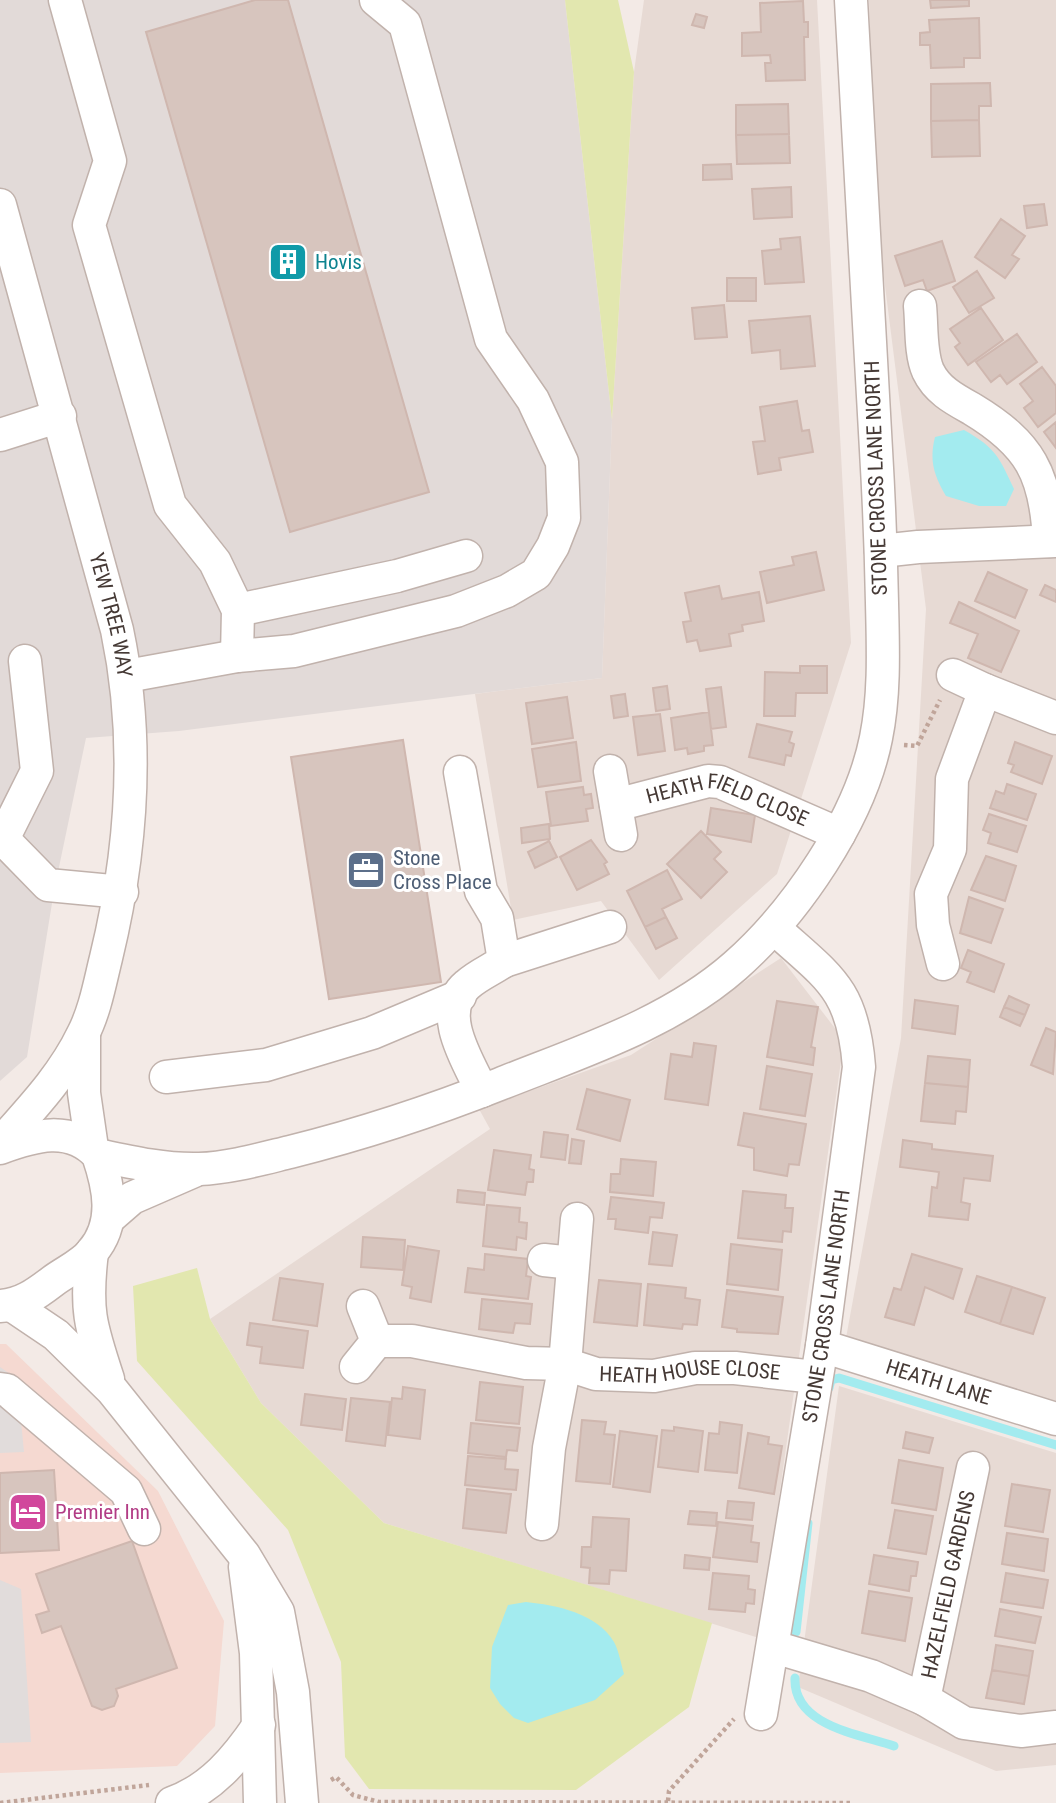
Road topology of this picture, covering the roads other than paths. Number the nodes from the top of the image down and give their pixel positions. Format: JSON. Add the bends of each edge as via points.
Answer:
{"nodes":[{"id":1,"x":65,"y":0,"type":"edge"},
{"id":2,"x":376,"y":0,"type":"edge"},
{"id":3,"x":851,"y":0,"type":"edge"},
{"id":4,"x":403,"y":12,"type":"edge"},
{"id":5,"x":0,"y":205,"type":"edge"},
{"id":6,"x":920,"y":306,"type":"dead end"},
{"id":7,"x":60,"y":416,"type":"junction"},
{"id":8,"x":0,"y":435,"type":"edge"},
{"id":9,"x":1053,"y":541,"type":"edge"},
{"id":10,"x":881,"y":551,"type":"junction"},
{"id":11,"x":466,"y":556,"type":"dead end"},
{"id":12,"x":238,"y":610,"type":"junction"},
{"id":13,"x":237,"y":656,"type":"junction"},
{"id":14,"x":25,"y":661,"type":"dead end"},
{"id":15,"x":953,"y":675,"type":"road end"},
{"id":16,"x":127,"y":676,"type":"junction"},
{"id":17,"x":985,"y":690,"type":"junction"},
{"id":18,"x":1056,"y":718,"type":"edge"},
{"id":19,"x":610,"y":771,"type":"dead end"},
{"id":20,"x":460,"y":772,"type":"dead end"},
{"id":21,"x":839,"y":834,"type":"junction"},
{"id":22,"x":1,"y":840,"type":"edge"},
{"id":23,"x":122,"y":892,"type":"junction"},
{"id":24,"x":610,"y":927,"type":"dead end"},
{"id":25,"x":774,"y":928,"type":"junction"},
{"id":26,"x":504,"y":961,"type":"junction"},
{"id":27,"x":943,"y":964,"type":"dead end"},
{"id":28,"x":460,"y":996,"type":"junction"},
{"id":29,"x":84,"y":1033,"type":"junction"},
{"id":30,"x":166,"y":1077,"type":"dead end"},
{"id":31,"x":482,"y":1091,"type":"junction"},
{"id":32,"x":0,"y":1146,"type":"edge"},
{"id":33,"x":95,"y":1151,"type":"junction"},
{"id":34,"x":199,"y":1169,"type":"junction"},
{"id":35,"x":108,"y":1218,"type":"junction"},
{"id":36,"x":576,"y":1219,"type":"dead end"},
{"id":37,"x":92,"y":1252,"type":"junction"},
{"id":38,"x":7,"y":1306,"type":"edge"},
{"id":39,"x":363,"y":1306,"type":"dead end"},
{"id":40,"x":377,"y":1341,"type":"junction"},
{"id":41,"x":821,"y":1346,"type":"junction"},
{"id":42,"x":565,"y":1364,"type":"junction"},
{"id":43,"x":356,"y":1367,"type":"dead end"},
{"id":44,"x":815,"y":1377,"type":"junction"},
{"id":45,"x":0,"y":1390,"type":"edge"},
{"id":46,"x":112,"y":1390,"type":"junction"},
{"id":47,"x":1056,"y":1419,"type":"edge"},
{"id":48,"x":973,"y":1468,"type":"dead end"},
{"id":49,"x":542,"y":1524,"type":"dead end"},
{"id":50,"x":144,"y":1529,"type":"dead end"},
{"id":51,"x":244,"y":1555,"type":"junction"},
{"id":52,"x":774,"y":1647,"type":"junction"},
{"id":53,"x":923,"y":1699,"type":"junction"},
{"id":54,"x":761,"y":1714,"type":"road end"},
{"id":55,"x":259,"y":1725,"type":"junction"},
{"id":56,"x":1056,"y":1727,"type":"edge"},
{"id":57,"x":164,"y":1793,"type":"edge"},
{"id":58,"x":260,"y":1803,"type":"edge"},
{"id":59,"x":302,"y":1803,"type":"edge"}],
"edges":[{"from":1,"to":12,"type":"street","via":[[110,161],[89,225],[170,505],[215,562]]},
{"from":2,"to":4,"type":"street"},
{"from":3,"to":10,"type":"street","name":"STONE CROSS LANE NORTH"},
{"from":4,"to":13,"type":"street","via":[[491,339],[533,400],[562,462],[564,518],[536,574],[507,591],[457,611],[379,632],[294,651]]},
{"from":5,"to":7,"type":"street","name":"YEW TREE WAY"},
{"from":6,"to":9,"type":"street","via":[[927,369],[939,388],[986,417],[1027,452],[1040,475]]},
{"from":7,"to":8,"type":"street"},
{"from":7,"to":16,"type":"street","name":"YEW TREE WAY","via":[[106,580]]},
{"from":9,"to":10,"type":"street"},
{"from":10,"to":21,"type":"street","name":"STONE CROSS LANE NORTH","via":[[882,672],[876,740]]},
{"from":11,"to":12,"type":"street","via":[[397,576]]},
{"from":12,"to":13,"type":"street"},
{"from":13,"to":16,"type":"street"},
{"from":14,"to":22,"type":"street","via":[[37,771]]},
{"from":15,"to":17,"type":"street"},
{"from":16,"to":23,"type":"street","name":"YEW TREE WAY","via":[[131,782]]},
{"from":17,"to":18,"type":"street"},
{"from":17,"to":27,"type":"street","via":[[952,779],[950,849],[931,894]]},
{"from":19,"to":21,"type":"street","name":"HEATH FIELD CLOSE","via":[[619,820],[708,781],[720,782]]},
{"from":20,"to":26,"type":"street","via":[[481,891],[496,918]]},
{"from":21,"to":25,"type":"street","name":"STONE CROSS LANE NORTH"},
{"from":22,"to":23,"type":"street","via":[[48,885]]},
{"from":23,"to":29,"type":"street","name":"YEW TREE WAY"},
{"from":24,"to":26,"type":"street"},
{"from":25,"to":31,"type":"street","name":"STONE CROSS LANE NORTH","via":[[732,969],[687,1001],[628,1032]]},
{"from":25,"to":41,"type":"street","name":"STONE CROSS LANE NORTH","via":[[831,979],[849,1008],[856,1035],[859,1067]]},
{"from":26,"to":28,"type":"street","via":[[465,986]]},
{"from":28,"to":30,"type":"street","via":[[372,1033],[266,1065]]},
{"from":28,"to":31,"type":"street","via":[[454,1008],[454,1029]]},
{"from":29,"to":32,"type":"street","name":"YEW TREE WAY","via":[[56,1080]]},
{"from":29,"to":33,"type":"street","name":"YEW TREE WAY","via":[[84,1093]]},
{"from":31,"to":34,"type":"street","name":"STONE CROSS LANE NORTH","via":[[366,1133],[253,1161]]},
{"from":32,"to":33,"type":"street","name":"STONE CROSS LANE NORTH","via":[[50,1134],[66,1135]]},
{"from":33,"to":34,"type":"street","name":"STONE CROSS LANE NORTH","via":[[132,1163]]},
{"from":33,"to":35,"type":"street","name":"YEW TREE WAY","via":[[109,1187]]},
{"from":34,"to":35,"type":"street","name":"STONE CROSS LANE NORTH","via":[[132,1198]]},
{"from":35,"to":37,"type":"street"},
{"from":36,"to":42,"type":"street","via":[[559,1261]]},
{"from":37,"to":38,"type":"street","via":[[35,1295]]},
{"from":37,"to":46,"type":"street","via":[[87,1299],[91,1330]]},
{"from":38,"to":46,"type":"street","via":[[56,1335]]},
{"from":39,"to":40,"type":"street"},
{"from":40,"to":42,"type":"street","name":"HEATH HOUSE CLOSE","via":[[412,1341],[526,1363]]},
{"from":40,"to":43,"type":"street"},
{"from":41,"to":44,"type":"street","name":"STONE CROSS LANE NORTH"},
{"from":41,"to":47,"type":"street","name":"HEATH LANE"},
{"from":42,"to":44,"type":"street","name":"HEATH HOUSE CLOSE","via":[[596,1374],[654,1376],[695,1368],[735,1368]]},
{"from":42,"to":49,"type":"street","via":[[549,1448]]},
{"from":44,"to":52,"type":"street","name":"STONE CROSS LANE NORTH"},
{"from":45,"to":50,"type":"street","via":[[7,1390],[125,1491]]},
{"from":46,"to":51,"type":"street"},
{"from":48,"to":53,"type":"street","name":"HAZELFIELD GARDENS"},
{"from":51,"to":55,"type":"street"},
{"from":51,"to":59,"type":"street","via":[[278,1612],[293,1692]]},
{"from":52,"to":53,"type":"street","name":"HAZELFIELD GARDENS","via":[[871,1676]]},
{"from":52,"to":54,"type":"street","name":"STONE CROSS LANE NORTH"},
{"from":53,"to":56,"type":"street","name":"HAZELFIELD GARDENS","via":[[964,1723],[1021,1731]]},
{"from":55,"to":57,"type":"street","via":[[218,1776],[191,1797]]},
{"from":55,"to":58,"type":"street"}]}
